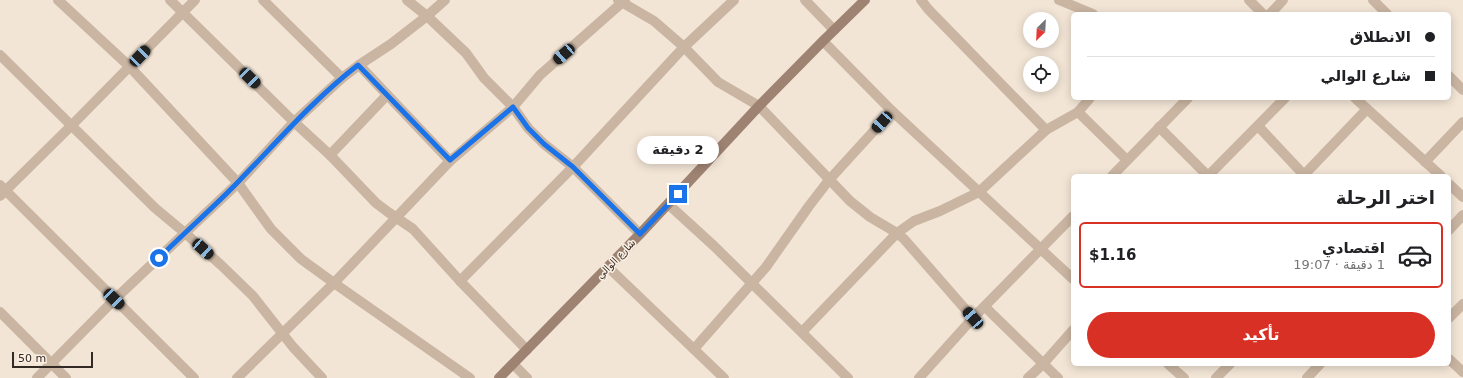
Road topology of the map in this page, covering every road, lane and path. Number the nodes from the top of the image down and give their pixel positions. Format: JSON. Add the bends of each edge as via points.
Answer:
{"nodes":[{"id":1,"x":58,"y":0,"type":"edge"},
{"id":2,"x":170,"y":0,"type":"edge"},
{"id":3,"x":195,"y":0,"type":"edge"},
{"id":4,"x":263,"y":0,"type":"edge"},
{"id":5,"x":407,"y":0,"type":"edge"},
{"id":6,"x":445,"y":0,"type":"edge"},
{"id":7,"x":734,"y":0,"type":"edge"},
{"id":8,"x":805,"y":0,"type":"edge"},
{"id":9,"x":865,"y":0,"type":"edge"},
{"id":10,"x":921,"y":0,"type":"edge"},
{"id":11,"x":1059,"y":0,"type":"edge"},
{"id":12,"x":1249,"y":0,"type":"edge"},
{"id":13,"x":1283,"y":0,"type":"edge"},
{"id":14,"x":1372,"y":0,"type":"edge"},
{"id":15,"x":622,"y":1,"type":"edge"},
{"id":16,"x":182,"y":12,"type":"junction"},
{"id":17,"x":1088,"y":12,"type":"edge"},
{"id":18,"x":1262,"y":12,"type":"edge"},
{"id":19,"x":1272,"y":12,"type":"edge"},
{"id":20,"x":1385,"y":12,"type":"edge"},
{"id":21,"x":427,"y":16,"type":"junction"},
{"id":22,"x":834,"y":30,"type":"junction"},
{"id":23,"x":823,"y":41,"type":"junction"},
{"id":24,"x":684,"y":47,"type":"junction"},
{"id":25,"x":0,"y":55,"type":"edge"},
{"id":26,"x":358,"y":65,"type":"junction"},
{"id":27,"x":129,"y":66,"type":"junction"},
{"id":28,"x":342,"y":78,"type":"junction"},
{"id":29,"x":1451,"y":78,"type":"edge"},
{"id":30,"x":1463,"y":90,"type":"edge"},
{"id":31,"x":387,"y":95,"type":"junction"},
{"id":32,"x":1088,"y":100,"type":"edge"},
{"id":33,"x":1186,"y":100,"type":"edge"},
{"id":34,"x":1283,"y":100,"type":"edge"},
{"id":35,"x":1357,"y":100,"type":"edge"},
{"id":36,"x":759,"y":106,"type":"junction"},
{"id":37,"x":513,"y":107,"type":"junction"},
{"id":38,"x":1367,"y":109,"type":"junction"},
{"id":39,"x":892,"y":111,"type":"junction"},
{"id":40,"x":1078,"y":112,"type":"junction"},
{"id":41,"x":294,"y":122,"type":"junction"},
{"id":42,"x":1463,"y":122,"type":"edge"},
{"id":43,"x":72,"y":125,"type":"junction"},
{"id":44,"x":1258,"y":126,"type":"junction"},
{"id":45,"x":1159,"y":127,"type":"junction"},
{"id":46,"x":1046,"y":130,"type":"junction"},
{"id":47,"x":330,"y":155,"type":"junction"},
{"id":48,"x":450,"y":160,"type":"junction"},
{"id":49,"x":1127,"y":160,"type":"junction"},
{"id":50,"x":1425,"y":162,"type":"junction"},
{"id":51,"x":573,"y":167,"type":"junction"},
{"id":52,"x":1114,"y":174,"type":"edge"},
{"id":53,"x":1206,"y":174,"type":"edge"},
{"id":54,"x":1210,"y":174,"type":"edge"},
{"id":55,"x":1302,"y":174,"type":"edge"},
{"id":56,"x":1306,"y":174,"type":"edge"},
{"id":57,"x":1439,"y":174,"type":"edge"},
{"id":58,"x":829,"y":180,"type":"junction"},
{"id":59,"x":238,"y":183,"type":"junction"},
{"id":60,"x":1451,"y":186,"type":"edge"},
{"id":61,"x":2,"y":190,"type":"edge"},
{"id":62,"x":979,"y":192,"type":"junction"},
{"id":63,"x":1463,"y":196,"type":"edge"},
{"id":64,"x":668,"y":204,"type":"junction"},
{"id":65,"x":1463,"y":215,"type":"edge"},
{"id":66,"x":396,"y":218,"type":"junction"},
{"id":67,"x":1071,"y":218,"type":"edge"},
{"id":68,"x":1451,"y":228,"type":"edge"},
{"id":69,"x":185,"y":233,"type":"junction"},
{"id":70,"x":897,"y":233,"type":"junction"},
{"id":71,"x":640,"y":234,"type":"junction"},
{"id":72,"x":1041,"y":249,"type":"junction"},
{"id":73,"x":608,"y":267,"type":"junction"},
{"id":74,"x":1071,"y":277,"type":"edge"},
{"id":75,"x":460,"y":281,"type":"junction"},
{"id":76,"x":334,"y":283,"type":"junction"},
{"id":77,"x":752,"y":284,"type":"junction"},
{"id":78,"x":114,"y":299,"type":"junction"},
{"id":79,"x":1463,"y":304,"type":"edge"},
{"id":80,"x":985,"y":307,"type":"junction"},
{"id":81,"x":0,"y":312,"type":"edge"},
{"id":82,"x":1451,"y":316,"type":"edge"},
{"id":83,"x":973,"y":318,"type":"junction"},
{"id":84,"x":802,"y":332,"type":"junction"},
{"id":85,"x":1071,"y":332,"type":"edge"},
{"id":86,"x":282,"y":334,"type":"junction"},
{"id":87,"x":694,"y":349,"type":"junction"},
{"id":88,"x":527,"y":350,"type":"junction"},
{"id":89,"x":1451,"y":361,"type":"edge"},
{"id":90,"x":51,"y":364,"type":"junction"},
{"id":91,"x":513,"y":364,"type":"junction"},
{"id":92,"x":1043,"y":364,"type":"junction"},
{"id":93,"x":1170,"y":366,"type":"edge"},
{"id":94,"x":1228,"y":366,"type":"edge"},
{"id":95,"x":1318,"y":366,"type":"edge"},
{"id":96,"x":1463,"y":372,"type":"edge"},
{"id":97,"x":1309,"y":377,"type":"edge"},
{"id":98,"x":37,"y":378,"type":"edge"},
{"id":99,"x":66,"y":378,"type":"edge"},
{"id":100,"x":194,"y":378,"type":"edge"},
{"id":101,"x":237,"y":378,"type":"edge"},
{"id":102,"x":322,"y":378,"type":"edge"},
{"id":103,"x":470,"y":378,"type":"edge"},
{"id":104,"x":499,"y":378,"type":"edge"},
{"id":105,"x":527,"y":378,"type":"edge"},
{"id":106,"x":724,"y":378,"type":"edge"},
{"id":107,"x":848,"y":378,"type":"edge"},
{"id":108,"x":919,"y":378,"type":"edge"},
{"id":109,"x":1028,"y":378,"type":"edge"},
{"id":110,"x":1058,"y":378,"type":"edge"},
{"id":111,"x":1184,"y":378,"type":"edge"},
{"id":112,"x":1216,"y":378,"type":"edge"}],
"edges":[{"from":1,"to":27,"type":"street"},
{"from":2,"to":16,"type":"street"},
{"from":3,"to":16,"type":"street"},
{"from":4,"to":28,"type":"street"},
{"from":5,"to":21,"type":"street"},
{"from":6,"to":21,"type":"street"},
{"from":7,"to":24,"type":"street"},
{"from":8,"to":22,"type":"street"},
{"from":9,"to":22,"type":"main road","name":"شارع الوالي"},
{"from":10,"to":46,"type":"street"},
{"from":11,"to":17,"type":"street"},
{"from":12,"to":18,"type":"street"},
{"from":13,"to":19,"type":"street"},
{"from":14,"to":20,"type":"street"},
{"from":15,"to":24,"type":"street","via":[[654,21]]},
{"from":15,"to":37,"type":"street","via":[[540,75]]},
{"from":16,"to":27,"type":"street"},
{"from":16,"to":41,"type":"street"},
{"from":21,"to":26,"type":"street"},
{"from":21,"to":37,"type":"street","via":[[466,53],[484,78]]},
{"from":22,"to":23,"type":"main road","name":"شارع الوالي"},
{"from":23,"to":36,"type":"main road","name":"شارع الوالي"},
{"from":23,"to":39,"type":"street"},
{"from":24,"to":36,"type":"street","via":[[718,82]]},
{"from":24,"to":51,"type":"street"},
{"from":25,"to":43,"type":"street"},
{"from":26,"to":28,"type":"street"},
{"from":26,"to":31,"type":"street"},
{"from":27,"to":43,"type":"street"},
{"from":27,"to":59,"type":"street"},
{"from":28,"to":41,"type":"street"},
{"from":29,"to":30,"type":"street"},
{"from":31,"to":47,"type":"street"},
{"from":31,"to":48,"type":"street"},
{"from":32,"to":40,"type":"street"},
{"from":33,"to":45,"type":"street"},
{"from":34,"to":44,"type":"street"},
{"from":35,"to":38,"type":"street"},
{"from":36,"to":58,"type":"street"},
{"from":36,"to":64,"type":"main road","name":"شارع الوالي"},
{"from":37,"to":48,"type":"street"},
{"from":37,"to":51,"type":"street","via":[[544,144]]},
{"from":38,"to":50,"type":"street"},
{"from":38,"to":56,"type":"street"},
{"from":39,"to":58,"type":"street"},
{"from":39,"to":62,"type":"street"},
{"from":40,"to":46,"type":"street"},
{"from":40,"to":49,"type":"street"},
{"from":41,"to":47,"type":"street"},
{"from":41,"to":59,"type":"street"},
{"from":42,"to":50,"type":"street"},
{"from":43,"to":61,"type":"street"},
{"from":43,"to":69,"type":"street","via":[[154,208]]},
{"from":44,"to":54,"type":"street"},
{"from":44,"to":55,"type":"street"},
{"from":45,"to":49,"type":"street"},
{"from":45,"to":53,"type":"street"},
{"from":46,"to":62,"type":"street"},
{"from":47,"to":66,"type":"street","via":[[376,203]]},
{"from":48,"to":66,"type":"street"},
{"from":49,"to":52,"type":"street"},
{"from":50,"to":57,"type":"street"},
{"from":51,"to":71,"type":"street"},
{"from":51,"to":75,"type":"street"},
{"from":58,"to":70,"type":"street","via":[[850,201]]},
{"from":58,"to":77,"type":"street"},
{"from":59,"to":69,"type":"street"},
{"from":59,"to":76,"type":"street","via":[[271,229],[301,259]]},
{"from":60,"to":63,"type":"street"},
{"from":61,"to":78,"type":"street"},
{"from":62,"to":70,"type":"street","via":[[914,221]]},
{"from":62,"to":72,"type":"street"},
{"from":64,"to":71,"type":"main road","name":"شارع الوالي"},
{"from":64,"to":77,"type":"street"},
{"from":65,"to":68,"type":"street"},
{"from":66,"to":75,"type":"street","via":[[414,229]]},
{"from":66,"to":76,"type":"street"},
{"from":67,"to":72,"type":"street"},
{"from":69,"to":78,"type":"street"},
{"from":69,"to":86,"type":"street","via":[[253,296]]},
{"from":70,"to":83,"type":"street"},
{"from":70,"to":84,"type":"street"},
{"from":71,"to":73,"type":"main road","name":"شارع الوالي"},
{"from":72,"to":74,"type":"street"},
{"from":72,"to":80,"type":"street"},
{"from":73,"to":87,"type":"street"},
{"from":73,"to":88,"type":"main road","name":"شارع الوالي"},
{"from":75,"to":88,"type":"street"},
{"from":76,"to":86,"type":"street"},
{"from":76,"to":103,"type":"street"},
{"from":77,"to":84,"type":"street"},
{"from":77,"to":87,"type":"street"},
{"from":78,"to":90,"type":"street"},
{"from":78,"to":100,"type":"street"},
{"from":79,"to":82,"type":"street"},
{"from":80,"to":83,"type":"street"},
{"from":80,"to":92,"type":"street"},
{"from":81,"to":90,"type":"street"},
{"from":83,"to":108,"type":"street"},
{"from":84,"to":107,"type":"street"},
{"from":85,"to":92,"type":"street"},
{"from":86,"to":101,"type":"street"},
{"from":86,"to":102,"type":"street"},
{"from":87,"to":106,"type":"street"},
{"from":88,"to":91,"type":"main road","name":"شارع الوالي"},
{"from":89,"to":96,"type":"street"},
{"from":90,"to":98,"type":"street"},
{"from":90,"to":99,"type":"street"},
{"from":91,"to":104,"type":"main road","name":"شارع الوالي"},
{"from":91,"to":105,"type":"street"},
{"from":92,"to":109,"type":"street"},
{"from":92,"to":110,"type":"street"},
{"from":93,"to":111,"type":"street"},
{"from":94,"to":112,"type":"street"},
{"from":95,"to":97,"type":"street"}]}
